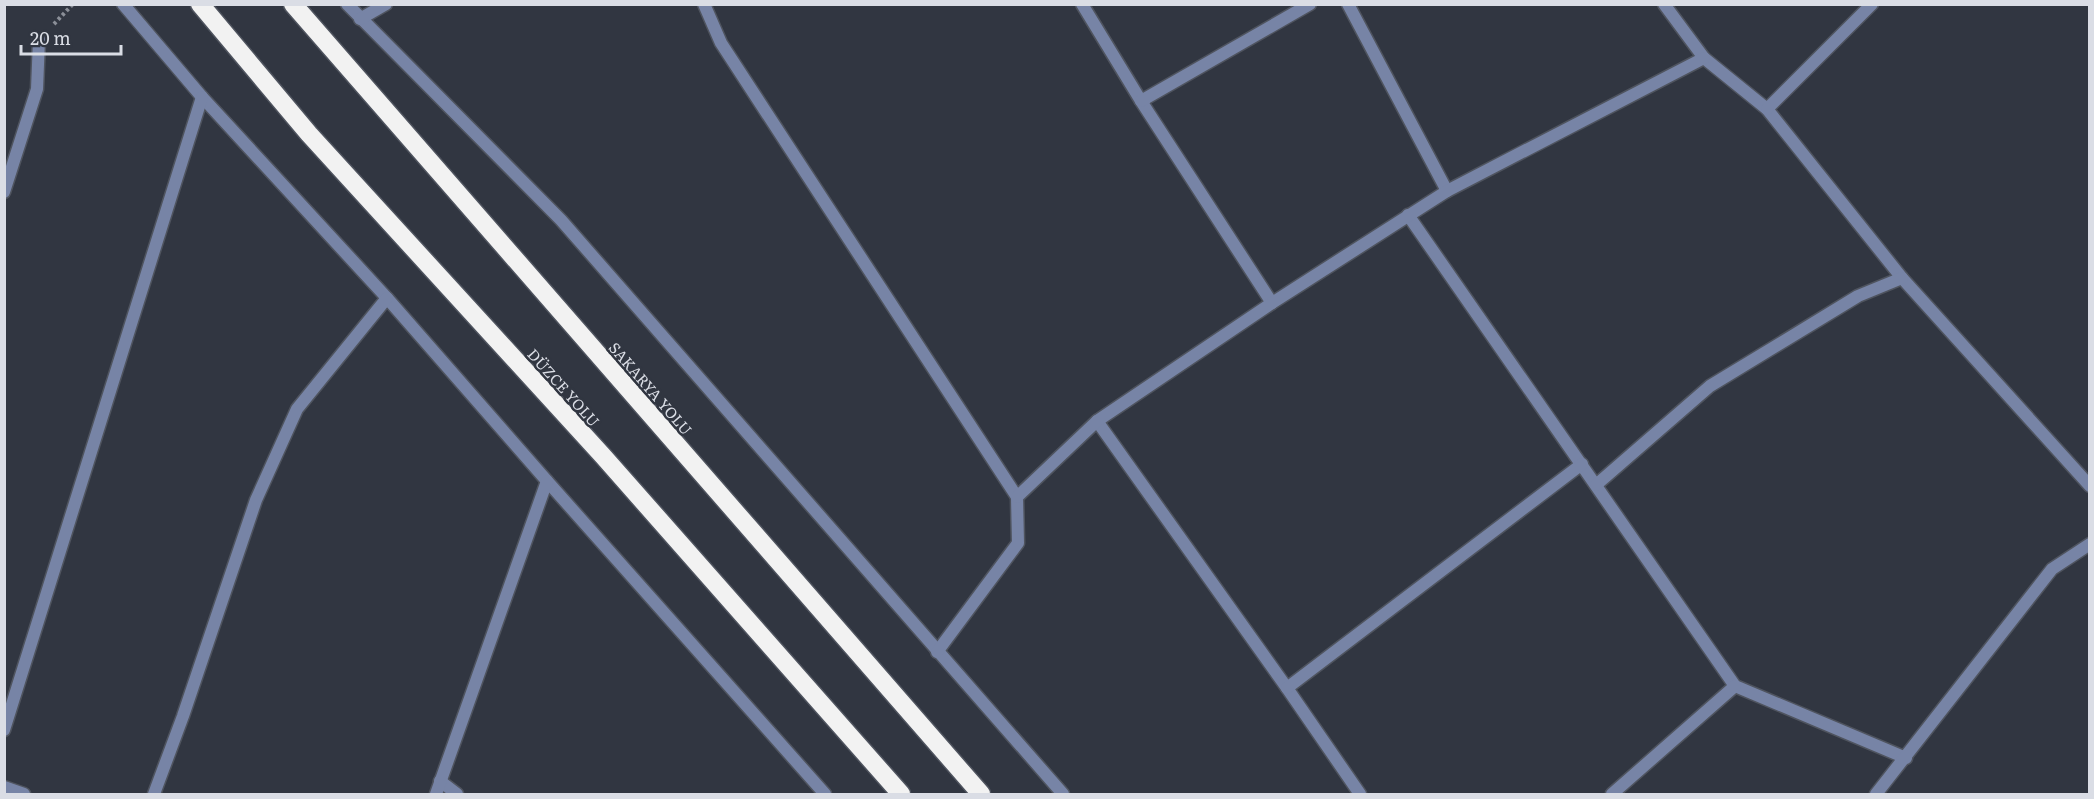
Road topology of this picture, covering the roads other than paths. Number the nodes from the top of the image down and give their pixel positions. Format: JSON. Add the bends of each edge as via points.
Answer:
{"nodes":[{"id":1,"x":123,"y":4,"type":"edge"},
{"id":2,"x":200,"y":4,"type":"edge"},
{"id":3,"x":293,"y":4,"type":"edge"},
{"id":4,"x":347,"y":4,"type":"edge"},
{"id":5,"x":386,"y":4,"type":"edge"},
{"id":6,"x":704,"y":4,"type":"edge"},
{"id":7,"x":1082,"y":4,"type":"edge"},
{"id":8,"x":1310,"y":4,"type":"edge"},
{"id":9,"x":1348,"y":4,"type":"edge"},
{"id":10,"x":1664,"y":4,"type":"edge"},
{"id":11,"x":1872,"y":4,"type":"edge"},
{"id":12,"x":360,"y":19,"type":"junction"},
{"id":13,"x":39,"y":40,"type":"dead end"},
{"id":14,"x":1704,"y":58,"type":"junction"},
{"id":15,"x":202,"y":97,"type":"junction"},
{"id":16,"x":1141,"y":101,"type":"junction"},
{"id":17,"x":1767,"y":109,"type":"junction"},
{"id":18,"x":1447,"y":191,"type":"junction"},
{"id":19,"x":4,"y":192,"type":"edge"},
{"id":20,"x":1408,"y":215,"type":"junction"},
{"id":21,"x":1902,"y":278,"type":"junction"},
{"id":22,"x":387,"y":298,"type":"junction"},
{"id":23,"x":1272,"y":303,"type":"junction"},
{"id":24,"x":1097,"y":421,"type":"junction"},
{"id":25,"x":1582,"y":464,"type":"junction"},
{"id":26,"x":547,"y":481,"type":"junction"},
{"id":27,"x":1596,"y":484,"type":"junction"},
{"id":28,"x":2090,"y":486,"type":"edge"},
{"id":29,"x":1017,"y":497,"type":"junction"},
{"id":30,"x":2090,"y":544,"type":"edge"},
{"id":31,"x":938,"y":652,"type":"junction"},
{"id":32,"x":1735,"y":686,"type":"junction"},
{"id":33,"x":1287,"y":688,"type":"junction"},
{"id":34,"x":4,"y":730,"type":"edge"},
{"id":35,"x":1906,"y":758,"type":"junction"},
{"id":36,"x":440,"y":781,"type":"junction"},
{"id":37,"x":4,"y":787,"type":"edge"},
{"id":38,"x":1357,"y":794,"type":"edge"},
{"id":39,"x":24,"y":795,"type":"edge"},
{"id":40,"x":154,"y":795,"type":"edge"},
{"id":41,"x":436,"y":795,"type":"edge"},
{"id":42,"x":457,"y":795,"type":"edge"},
{"id":43,"x":825,"y":795,"type":"edge"},
{"id":44,"x":901,"y":795,"type":"edge"},
{"id":45,"x":981,"y":795,"type":"edge"},
{"id":46,"x":1064,"y":795,"type":"edge"},
{"id":47,"x":1612,"y":795,"type":"edge"},
{"id":48,"x":1876,"y":795,"type":"edge"}],
"edges":[{"from":1,"to":15,"type":"street"},
{"from":2,"to":44,"type":"highway","name":"DÜZCE YOLU","via":[[309,134],[603,456]]},
{"from":3,"to":45,"type":"highway","name":"SAKARYA YOLU"},
{"from":4,"to":12,"type":"street"},
{"from":5,"to":12,"type":"street"},
{"from":6,"to":29,"type":"street","via":[[721,43]]},
{"from":7,"to":16,"type":"street"},
{"from":8,"to":16,"type":"street"},
{"from":9,"to":18,"type":"street"},
{"from":10,"to":14,"type":"street"},
{"from":11,"to":17,"type":"street"},
{"from":12,"to":31,"type":"street","via":[[561,220]]},
{"from":13,"to":19,"type":"street","via":[[37,89]]},
{"from":14,"to":17,"type":"street"},
{"from":14,"to":18,"type":"street"},
{"from":15,"to":22,"type":"street"},
{"from":15,"to":34,"type":"street"},
{"from":16,"to":23,"type":"street"},
{"from":17,"to":21,"type":"street"},
{"from":18,"to":20,"type":"street"},
{"from":20,"to":23,"type":"street"},
{"from":20,"to":25,"type":"street"},
{"from":21,"to":27,"type":"street","via":[[1858,296],[1710,386]]},
{"from":21,"to":28,"type":"street"},
{"from":22,"to":26,"type":"street"},
{"from":22,"to":40,"type":"street","via":[[297,409],[256,500]]},
{"from":23,"to":24,"type":"street"},
{"from":24,"to":29,"type":"street"},
{"from":24,"to":33,"type":"street"},
{"from":25,"to":27,"type":"street"},
{"from":25,"to":33,"type":"street"},
{"from":26,"to":36,"type":"street"},
{"from":26,"to":43,"type":"street"},
{"from":27,"to":32,"type":"street"},
{"from":29,"to":31,"type":"street","via":[[1018,543]]},
{"from":30,"to":35,"type":"street","via":[[2052,569]]},
{"from":31,"to":46,"type":"street"},
{"from":32,"to":35,"type":"street"},
{"from":32,"to":47,"type":"street"},
{"from":33,"to":38,"type":"street"},
{"from":35,"to":48,"type":"street"},
{"from":36,"to":41,"type":"street"},
{"from":36,"to":42,"type":"street"},
{"from":37,"to":39,"type":"street"}]}
